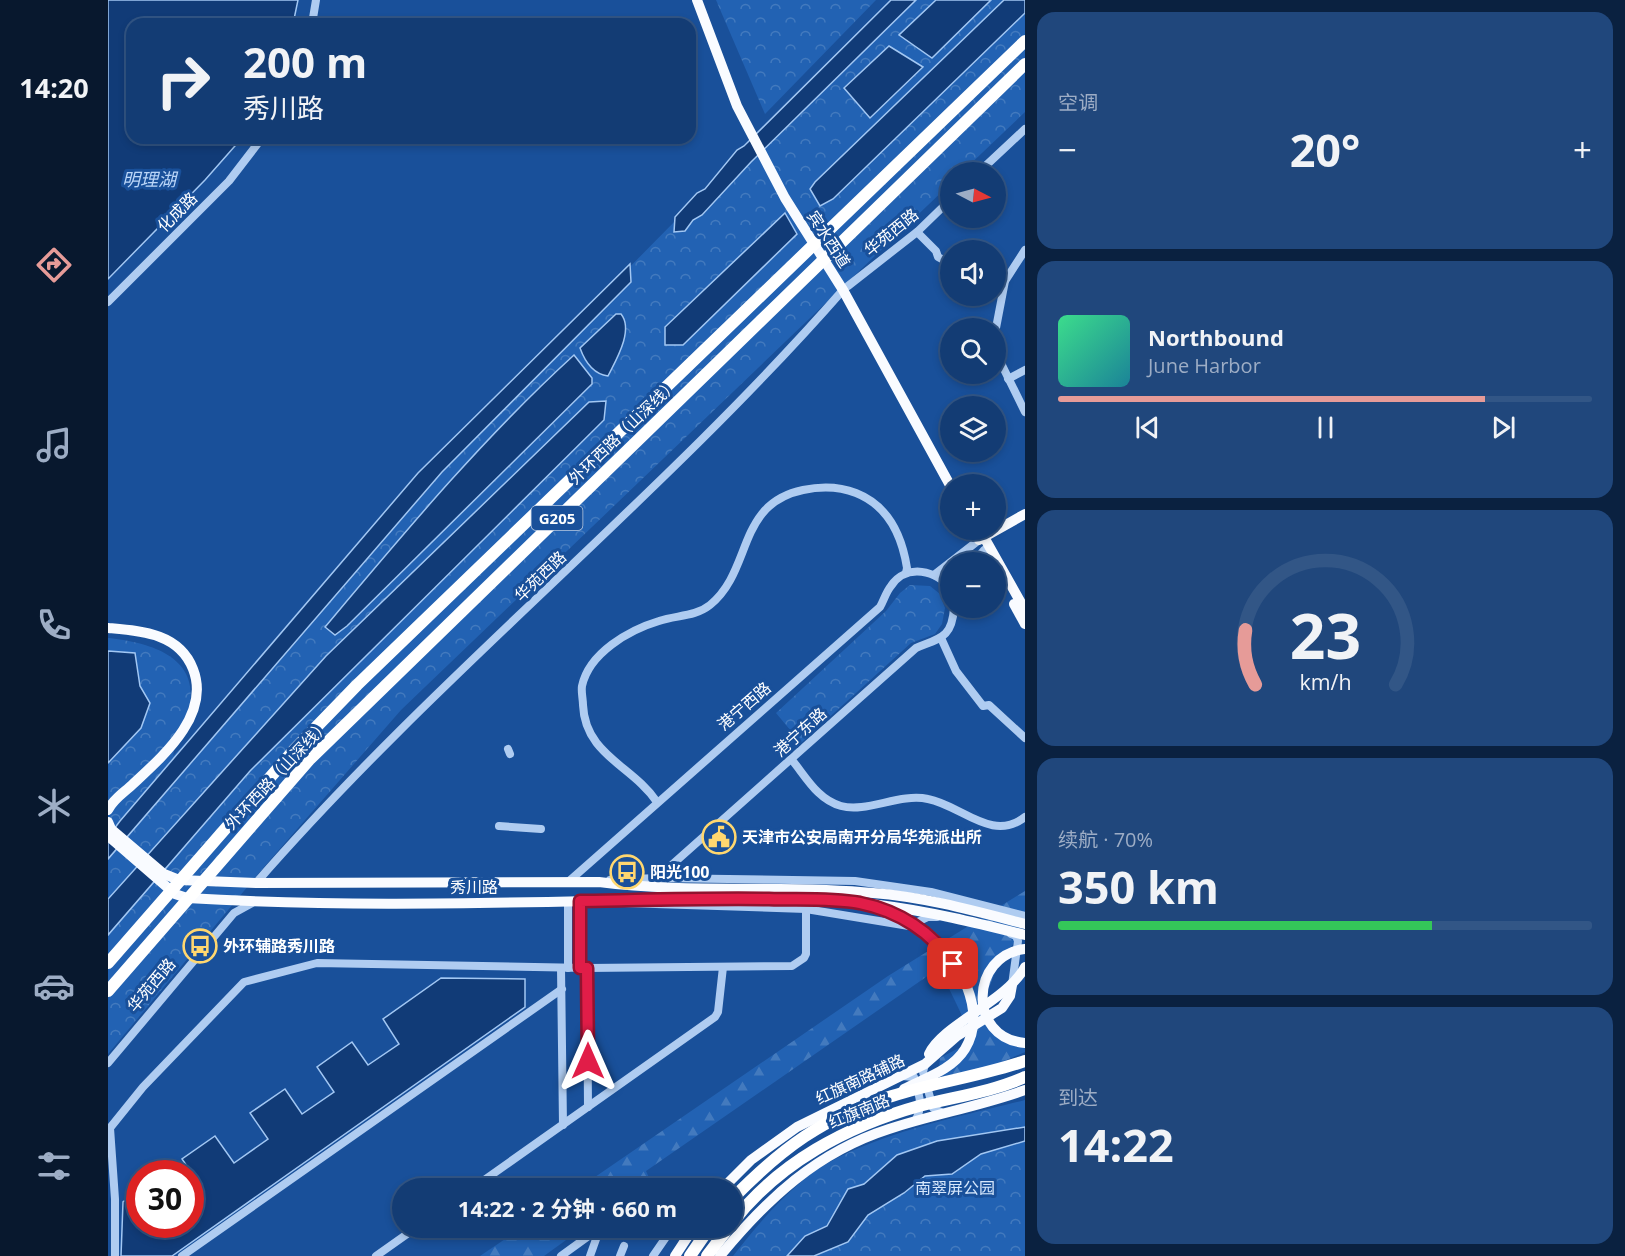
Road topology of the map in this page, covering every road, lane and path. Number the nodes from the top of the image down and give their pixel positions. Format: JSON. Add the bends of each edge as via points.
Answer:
{"nodes":[{"id":1,"x":316,"y":0,"type":"edge"},
{"id":2,"x":697,"y":0,"type":"edge"},
{"id":3,"x":704,"y":0,"type":"edge"},
{"id":4,"x":313,"y":18,"type":"edge"},
{"id":5,"x":1025,"y":41,"type":"edge"},
{"id":6,"x":1025,"y":64,"type":"edge"},
{"id":7,"x":1025,"y":129,"type":"edge"},
{"id":8,"x":754,"y":131,"type":"junction"},
{"id":9,"x":257,"y":144,"type":"edge"},
{"id":10,"x":990,"y":162,"type":"edge"},
{"id":11,"x":940,"y":210,"type":"edge"},
{"id":12,"x":917,"y":232,"type":"junction"},
{"id":13,"x":818,"y":243,"type":"junction"},
{"id":14,"x":1025,"y":250,"type":"edge"},
{"id":15,"x":826,"y":255,"type":"junction"},
{"id":16,"x":940,"y":258,"type":"edge"},
{"id":17,"x":1006,"y":273,"type":"edge"},
{"id":18,"x":846,"y":288,"type":"junction"},
{"id":19,"x":108,"y":302,"type":"edge"},
{"id":20,"x":1025,"y":370,"type":"edge"},
{"id":21,"x":1006,"y":375,"type":"edge"},
{"id":22,"x":1008,"y":380,"type":"junction"},
{"id":23,"x":1025,"y":412,"type":"edge"},
{"id":24,"x":944,"y":474,"type":"edge"},
{"id":25,"x":950,"y":474,"type":"edge"},
{"id":26,"x":1025,"y":514,"type":"edge"},
{"id":27,"x":1025,"y":521,"type":"edge"},
{"id":28,"x":1006,"y":528,"type":"edge"},
{"id":29,"x":1006,"y":530,"type":"edge"},
{"id":30,"x":986,"y":547,"type":"edge"},
{"id":31,"x":906,"y":573,"type":"junction"},
{"id":32,"x":940,"y":580,"type":"edge"},
{"id":33,"x":1006,"y":590,"type":"edge"},
{"id":34,"x":1025,"y":610,"type":"edge"},
{"id":35,"x":953,"y":618,"type":"edge"},
{"id":36,"x":1025,"y":624,"type":"edge"},
{"id":37,"x":108,"y":630,"type":"edge"},
{"id":38,"x":941,"y":638,"type":"junction"},
{"id":39,"x":1025,"y":738,"type":"edge"},
{"id":40,"x":792,"y":760,"type":"junction"},
{"id":41,"x":108,"y":802,"type":"edge"},
{"id":42,"x":657,"y":802,"type":"junction"},
{"id":43,"x":108,"y":810,"type":"edge"},
{"id":44,"x":1025,"y":817,"type":"edge"},
{"id":45,"x":499,"y":826,"type":"dead end"},
{"id":46,"x":109,"y":829,"type":"edge"},
{"id":47,"x":541,"y":829,"type":"dead end"},
{"id":48,"x":162,"y":877,"type":"junction"},
{"id":49,"x":657,"y":878,"type":"junction"},
{"id":50,"x":179,"y":880,"type":"junction"},
{"id":51,"x":201,"y":881,"type":"junction"},
{"id":52,"x":568,"y":882,"type":"junction"},
{"id":53,"x":599,"y":882,"type":"junction"},
{"id":54,"x":240,"y":883,"type":"junction"},
{"id":55,"x":256,"y":883,"type":"junction"},
{"id":56,"x":170,"y":890,"type":"junction"},
{"id":57,"x":187,"y":898,"type":"junction"},
{"id":58,"x":609,"y":900,"type":"junction"},
{"id":59,"x":233,"y":901,"type":"junction"},
{"id":60,"x":258,"y":901,"type":"junction"},
{"id":61,"x":568,"y":901,"type":"junction"},
{"id":62,"x":580,"y":901,"type":"junction"},
{"id":63,"x":862,"y":903,"type":"junction"},
{"id":64,"x":806,"y":909,"type":"junction"},
{"id":65,"x":1025,"y":916,"type":"edge"},
{"id":66,"x":974,"y":924,"type":"junction"},
{"id":67,"x":1025,"y":924,"type":"edge"},
{"id":68,"x":1025,"y":935,"type":"edge"},
{"id":69,"x":1025,"y":942,"type":"edge"},
{"id":70,"x":1025,"y":949,"type":"edge"},
{"id":71,"x":108,"y":963,"type":"edge"},
{"id":72,"x":723,"y":967,"type":"junction"},
{"id":73,"x":1025,"y":967,"type":"edge"},
{"id":74,"x":565,"y":968,"type":"junction"},
{"id":75,"x":583,"y":968,"type":"junction"},
{"id":76,"x":1011,"y":985,"type":"junction"},
{"id":77,"x":562,"y":989,"type":"junction"},
{"id":78,"x":108,"y":991,"type":"edge"},
{"id":79,"x":1025,"y":1043,"type":"edge"},
{"id":80,"x":108,"y":1061,"type":"edge"},
{"id":81,"x":1025,"y":1061,"type":"edge"},
{"id":82,"x":925,"y":1064,"type":"junction"},
{"id":83,"x":899,"y":1076,"type":"junction"},
{"id":84,"x":1025,"y":1077,"type":"edge"},
{"id":85,"x":1025,"y":1090,"type":"edge"},
{"id":86,"x":893,"y":1095,"type":"junction"},
{"id":87,"x":588,"y":1107,"type":"junction"},
{"id":88,"x":943,"y":1113,"type":"junction"},
{"id":89,"x":915,"y":1121,"type":"junction"},
{"id":90,"x":563,"y":1125,"type":"junction"},
{"id":91,"x":486,"y":1178,"type":"edge"},
{"id":92,"x":733,"y":1178,"type":"edge"},
{"id":93,"x":743,"y":1188,"type":"edge"},
{"id":94,"x":743,"y":1211,"type":"edge"},
{"id":95,"x":401,"y":1238,"type":"edge"},
{"id":96,"x":586,"y":1238,"type":"edge"},
{"id":97,"x":597,"y":1238,"type":"edge"},
{"id":98,"x":665,"y":1238,"type":"edge"},
{"id":99,"x":687,"y":1238,"type":"edge"},
{"id":100,"x":702,"y":1238,"type":"edge"},
{"id":101,"x":721,"y":1238,"type":"edge"},
{"id":102,"x":624,"y":1246,"type":"dead end"},
{"id":103,"x":115,"y":1256,"type":"edge"},
{"id":104,"x":182,"y":1256,"type":"edge"},
{"id":105,"x":376,"y":1256,"type":"edge"},
{"id":106,"x":561,"y":1256,"type":"edge"},
{"id":107,"x":590,"y":1256,"type":"edge"},
{"id":108,"x":620,"y":1256,"type":"edge"},
{"id":109,"x":653,"y":1256,"type":"edge"},
{"id":110,"x":675,"y":1256,"type":"edge"},
{"id":111,"x":690,"y":1256,"type":"edge"},
{"id":112,"x":707,"y":1256,"type":"edge"},
{"id":113,"x":720,"y":1256,"type":"edge"}],
"edges":[{"from":1,"to":4,"type":"street"},
{"from":2,"to":8,"type":"main road","name":"宾水西道","via":[[737,106]]},
{"from":3,"to":8,"type":"main road","name":"宾水西道"},
{"from":5,"to":13,"type":"highway","name":"外环西路（山深线）","number":"G205"},
{"from":6,"to":15,"type":"highway","name":"外环西路（山深线）","number":"G205"},
{"from":7,"to":10,"type":"street"},
{"from":8,"to":13,"type":"main road","name":"宾水西道"},
{"from":9,"to":19,"type":"street","name":"化成路","via":[[229,181]]},
{"from":11,"to":12,"type":"street","name":"华苑西路"},
{"from":12,"to":16,"type":"street"},
{"from":12,"to":18,"type":"street","name":"华苑西路"},
{"from":13,"to":15,"type":"main road","name":"宾水西道"},
{"from":13,"to":50,"type":"highway","name":"外环西路（山深线）","number":"G205","via":[[357,685]]},
{"from":14,"to":17,"type":"street"},
{"from":15,"to":18,"type":"main road","name":"宾水西道"},
{"from":15,"to":51,"type":"highway","name":"外环西路（山深线）","number":"G205","via":[[309,760]]},
{"from":18,"to":24,"type":"main road","name":"宾水西道"},
{"from":18,"to":25,"type":"main road","name":"宾水西道"},
{"from":18,"to":55,"type":"street","name":"华苑西路","via":[[693,450],[357,774]]},
{"from":20,"to":22,"type":"street"},
{"from":21,"to":22,"type":"street"},
{"from":22,"to":23,"type":"street"},
{"from":26,"to":28,"type":"main road"},
{"from":27,"to":29,"type":"main road"},
{"from":30,"to":34,"type":"main road"},
{"from":31,"to":32,"type":"street","via":[[920,571]]},
{"from":31,"to":42,"type":"street","name":"港宁西路","via":[[891,585],[880,607]]},
{"from":31,"to":42,"type":"street","via":[[899,533],[875,504],[843,488],[791,492],[758,518],[725,588],[708,606],[689,615],[659,621],[610,646],[592,664],[582,687],[583,714],[594,742],[647,787]]},
{"from":33,"to":36,"type":"main road"},
{"from":35,"to":38,"type":"street"},
{"from":37,"to":41,"type":"main road","via":[[149,637],[167,645],[188,667],[193,690],[191,709],[182,724]]},
{"from":37,"to":43,"type":"main road","via":[[153,634],[172,643],[191,664],[197,690],[188,722]]},
{"from":38,"to":39,"type":"street","via":[[956,671],[983,706],[988,705]]},
{"from":38,"to":40,"type":"street","name":"港宁东路","via":[[916,648]]},
{"from":40,"to":44,"type":"street","via":[[813,788],[843,807],[916,797],[932,800],[985,825],[1013,824]]},
{"from":40,"to":49,"type":"street","name":"港宁东路"},
{"from":42,"to":52,"type":"street","name":"港宁西路"},
{"from":45,"to":47,"type":"street"},
{"from":46,"to":48,"type":"main road","name":"秀川路"},
{"from":48,"to":50,"type":"main road","name":"秀川路"},
{"from":48,"to":56,"type":"main road","name":"秀川路"},
{"from":49,"to":53,"type":"street"},
{"from":49,"to":65,"type":"street","via":[[855,880],[931,892]]},
{"from":50,"to":51,"type":"main road","name":"秀川路"},
{"from":50,"to":56,"type":"highway","name":"外环西路（山深线）","number":"G205"},
{"from":51,"to":54,"type":"main road","name":"秀川路"},
{"from":51,"to":57,"type":"highway","name":"外环西路（山深线）","number":"G205"},
{"from":52,"to":53,"type":"main road","name":"秀川路"},
{"from":52,"to":55,"type":"main road","name":"秀川路"},
{"from":53,"to":67,"type":"main road","name":"秀川路","via":[[844,891],[935,902]]},
{"from":54,"to":55,"type":"main road","name":"秀川路"},
{"from":54,"to":59,"type":"main road","via":[[218,891],[219,896]]},
{"from":56,"to":57,"type":"main road","name":"秀川路"},
{"from":56,"to":71,"type":"highway","name":"外环西路（山深线）","number":"G205"},
{"from":57,"to":59,"type":"main road","name":"秀川路"},
{"from":57,"to":78,"type":"highway","name":"外环西路（山深线）","number":"G205"},
{"from":58,"to":62,"type":"main road","name":"秀川路"},
{"from":58,"to":63,"type":"main road","name":"秀川路","via":[[652,897]]},
{"from":58,"to":64,"type":"street","via":[[639,905]]},
{"from":59,"to":60,"type":"main road","name":"秀川路"},
{"from":59,"to":80,"type":"street","name":"华苑西路","via":[[232,911]]},
{"from":60,"to":61,"type":"main road","name":"秀川路"},
{"from":60,"to":80,"type":"street","name":"华苑西路","via":[[234,913]]},
{"from":61,"to":62,"type":"main road","name":"秀川路"},
{"from":61,"to":74,"type":"street"},
{"from":62,"to":75,"type":"street"},
{"from":63,"to":66,"type":"main road"},
{"from":63,"to":86,"type":"main road","via":[[913,923],[929,934],[963,979],[974,1007],[973,1031],[958,1057],[945,1069]]},
{"from":64,"to":72,"type":"street","via":[[806,954],[799,962],[792,966]]},
{"from":64,"to":76,"type":"street","via":[[909,926],[937,917],[1016,936]]},
{"from":66,"to":68,"type":"main road"},
{"from":66,"to":69,"type":"main road"},
{"from":70,"to":79,"type":"main road","via":[[999,960],[982,993],[991,1026],[1008,1039]]},
{"from":72,"to":75,"type":"street"},
{"from":72,"to":87,"type":"street","via":[[715,1017]]},
{"from":73,"to":76,"type":"main road"},
{"from":74,"to":75,"type":"street"},
{"from":74,"to":77,"type":"street"},
{"from":74,"to":103,"type":"street","via":[[317,963],[244,982],[142,1088],[110,1128],[116,1199]]},
{"from":75,"to":87,"type":"street"},
{"from":76,"to":82,"type":"main road","via":[[942,1038]]},
{"from":77,"to":90,"type":"street"},
{"from":77,"to":104,"type":"street"},
{"from":81,"to":86,"type":"highway","name":"红旗南路"},
{"from":82,"to":83,"type":"main road","name":"红旗南路辅路"},
{"from":82,"to":88,"type":"street","via":[[923,1072],[933,1108]]},
{"from":83,"to":89,"type":"street","via":[[914,1077],[920,1101]]},
{"from":83,"to":92,"type":"main road","name":"红旗南路辅路","via":[[797,1127]]},
{"from":84,"to":94,"type":"highway","name":"红旗南路","via":[[918,1106],[837,1137],[767,1185]]},
{"from":85,"to":88,"type":"main road"},
{"from":86,"to":93,"type":"highway","name":"红旗南路","via":[[834,1119],[798,1139]]},
{"from":87,"to":90,"type":"street"},
{"from":88,"to":89,"type":"main road"},
{"from":89,"to":113,"type":"main road","via":[[867,1137],[810,1167],[754,1215]]},
{"from":90,"to":91,"type":"street"},
{"from":95,"to":105,"type":"street"},
{"from":96,"to":106,"type":"street"},
{"from":97,"to":107,"type":"street"},
{"from":98,"to":109,"type":"street"},
{"from":99,"to":110,"type":"main road"},
{"from":100,"to":111,"type":"highway"},
{"from":101,"to":112,"type":"highway"},
{"from":102,"to":108,"type":"street"}]}
